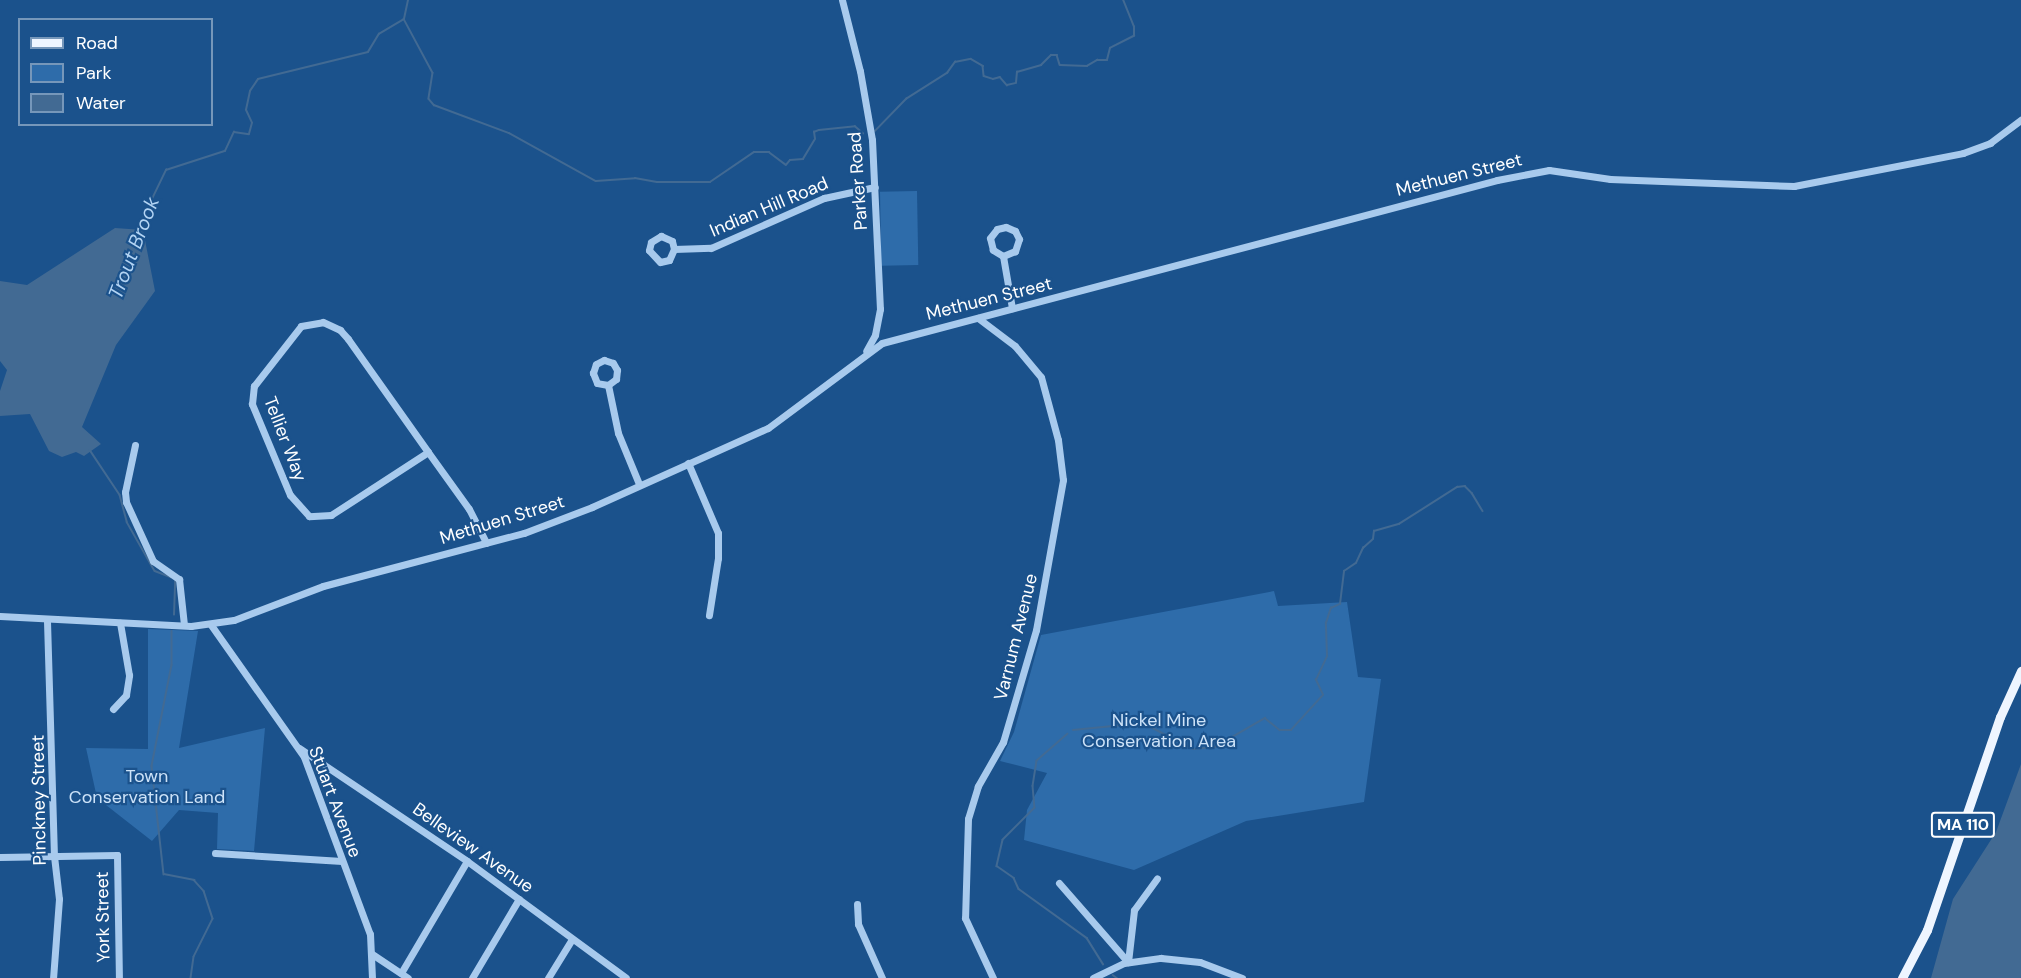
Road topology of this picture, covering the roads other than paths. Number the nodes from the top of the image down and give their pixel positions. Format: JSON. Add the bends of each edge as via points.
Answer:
{"nodes":[{"id":1,"x":842,"y":0,"type":"edge"},
{"id":2,"x":2021,"y":120,"type":"edge"},
{"id":3,"x":875,"y":187,"type":"junction"},
{"id":4,"x":674,"y":249,"type":"dead end"},
{"id":5,"x":1003,"y":256,"type":"junction"},
{"id":6,"x":1012,"y":308,"type":"junction"},
{"id":7,"x":978,"y":318,"type":"junction"},
{"id":8,"x":860,"y":357,"type":"junction"},
{"id":9,"x":608,"y":385,"type":"dead end"},
{"id":10,"x":135,"y":445,"type":"dead end"},
{"id":11,"x":428,"y":452,"type":"junction"},
{"id":12,"x":688,"y":463,"type":"junction"},
{"id":13,"x":639,"y":484,"type":"junction"},
{"id":14,"x":486,"y":543,"type":"junction"},
{"id":15,"x":0,"y":615,"type":"edge"},
{"id":16,"x":709,"y":615,"type":"dead end"},
{"id":17,"x":47,"y":621,"type":"junction"},
{"id":18,"x":120,"y":623,"type":"junction"},
{"id":19,"x":211,"y":624,"type":"junction"},
{"id":20,"x":184,"y":626,"type":"junction"},
{"id":21,"x":2021,"y":671,"type":"edge"},
{"id":22,"x":113,"y":709,"type":"dead end"},
{"id":23,"x":299,"y":748,"type":"junction"},
{"id":24,"x":215,"y":853,"type":"dead end"},
{"id":25,"x":54,"y":856,"type":"junction"},
{"id":26,"x":0,"y":857,"type":"edge"},
{"id":27,"x":342,"y":861,"type":"junction"},
{"id":28,"x":467,"y":861,"type":"junction"},
{"id":29,"x":1157,"y":878,"type":"dead end"},
{"id":30,"x":1059,"y":883,"type":"dead end"},
{"id":31,"x":519,"y":899,"type":"junction"},
{"id":32,"x":857,"y":904,"type":"dead end"},
{"id":33,"x":572,"y":939,"type":"junction"},
{"id":34,"x":372,"y":954,"type":"junction"},
{"id":35,"x":1128,"y":962,"type":"junction"},
{"id":36,"x":401,"y":972,"type":"junction"},
{"id":37,"x":53,"y":978,"type":"edge"},
{"id":38,"x":119,"y":978,"type":"edge"},
{"id":39,"x":372,"y":978,"type":"edge"},
{"id":40,"x":408,"y":978,"type":"edge"},
{"id":41,"x":472,"y":978,"type":"edge"},
{"id":42,"x":548,"y":978,"type":"edge"},
{"id":43,"x":625,"y":978,"type":"edge"},
{"id":44,"x":882,"y":978,"type":"edge"},
{"id":45,"x":993,"y":978,"type":"edge"},
{"id":46,"x":1093,"y":978,"type":"edge"},
{"id":47,"x":1242,"y":978,"type":"edge"},
{"id":48,"x":1902,"y":978,"type":"edge"}],
"edges":[{"from":1,"to":3,"type":"street","name":"Parker Road","via":[[867,106]]},
{"from":2,"to":6,"type":"street","name":"Methuen Street","via":[[1972,151],[1794,186],[1610,179],[1558,171],[1527,173]]},
{"from":3,"to":4,"type":"street","name":"Indian Hill Road","via":[[824,198],[711,248]]},
{"from":3,"to":8,"type":"street","name":"Parker Road","via":[[879,320],[871,343]]},
{"from":5,"to":5,"type":"street","via":[[1012,254],[1019,242],[1015,231],[1006,227],[994,231],[990,242],[995,252]]},
{"from":5,"to":6,"type":"street"},
{"from":6,"to":7,"type":"street","name":"Methuen Street"},
{"from":7,"to":8,"type":"street","name":"Methuen Street","via":[[882,342]]},
{"from":7,"to":45,"type":"street","name":"Varnum Avenue","via":[[1015,345],[1041,377],[1058,440],[1063,480],[1043,599],[1026,667],[1003,741],[978,786],[968,819],[964,912],[974,944]]},
{"from":8,"to":12,"type":"street","name":"Methuen Street","via":[[768,428]]},
{"from":9,"to":13,"type":"street","via":[[618,433]]},
{"from":10,"to":20,"type":"street","via":[[126,502],[153,561],[179,579]]},
{"from":11,"to":11,"type":"street","name":"Tellier Way","via":[[348,339],[331,325],[308,323],[297,330],[254,386],[252,404],[290,495],[309,516],[332,515]]},
{"from":11,"to":14,"type":"street","name":"Tellier Way","via":[[476,519]]},
{"from":12,"to":13,"type":"street","name":"Methuen Street"},
{"from":12,"to":16,"type":"street","via":[[718,533]]},
{"from":13,"to":14,"type":"street","name":"Methuen Street","via":[[544,526]]},
{"from":14,"to":19,"type":"street","name":"Methuen Street","via":[[323,586],[258,612]]},
{"from":15,"to":17,"type":"street","name":"Methuen Street"},
{"from":17,"to":18,"type":"street","name":"Methuen Street"},
{"from":17,"to":25,"type":"street","name":"Pinckney Street"},
{"from":18,"to":20,"type":"street","name":"Methuen Street"},
{"from":18,"to":22,"type":"street","via":[[129,675],[126,695]]},
{"from":19,"to":20,"type":"street","name":"Methuen Street"},
{"from":19,"to":23,"type":"street","name":"Stuart Avenue"},
{"from":21,"to":48,"type":"main road","number":"MA 110","via":[[2000,717],[1927,930]]},
{"from":23,"to":27,"type":"street","name":"Stuart Avenue"},
{"from":23,"to":28,"type":"street","name":"Belleview Avenue"},
{"from":24,"to":27,"type":"street"},
{"from":25,"to":26,"type":"street"},
{"from":25,"to":37,"type":"street","name":"Pinckney Street","via":[[59,906]]},
{"from":25,"to":38,"type":"street","name":"York Street","via":[[117,855]]},
{"from":27,"to":34,"type":"street","name":"Stuart Avenue","via":[[370,934]]},
{"from":28,"to":31,"type":"street","name":"Belleview Avenue"},
{"from":28,"to":36,"type":"street"},
{"from":29,"to":35,"type":"street","via":[[1134,910]]},
{"from":30,"to":35,"type":"street"},
{"from":31,"to":33,"type":"street","name":"Belleview Avenue"},
{"from":31,"to":41,"type":"street"},
{"from":32,"to":44,"type":"street","via":[[858,924]]},
{"from":33,"to":42,"type":"street"},
{"from":33,"to":43,"type":"street","name":"Belleview Avenue"},
{"from":34,"to":36,"type":"street"},
{"from":34,"to":39,"type":"street","name":"Stuart Avenue"},
{"from":35,"to":46,"type":"street"},
{"from":35,"to":47,"type":"street","via":[[1189,960]]},
{"from":36,"to":40,"type":"street"}]}
